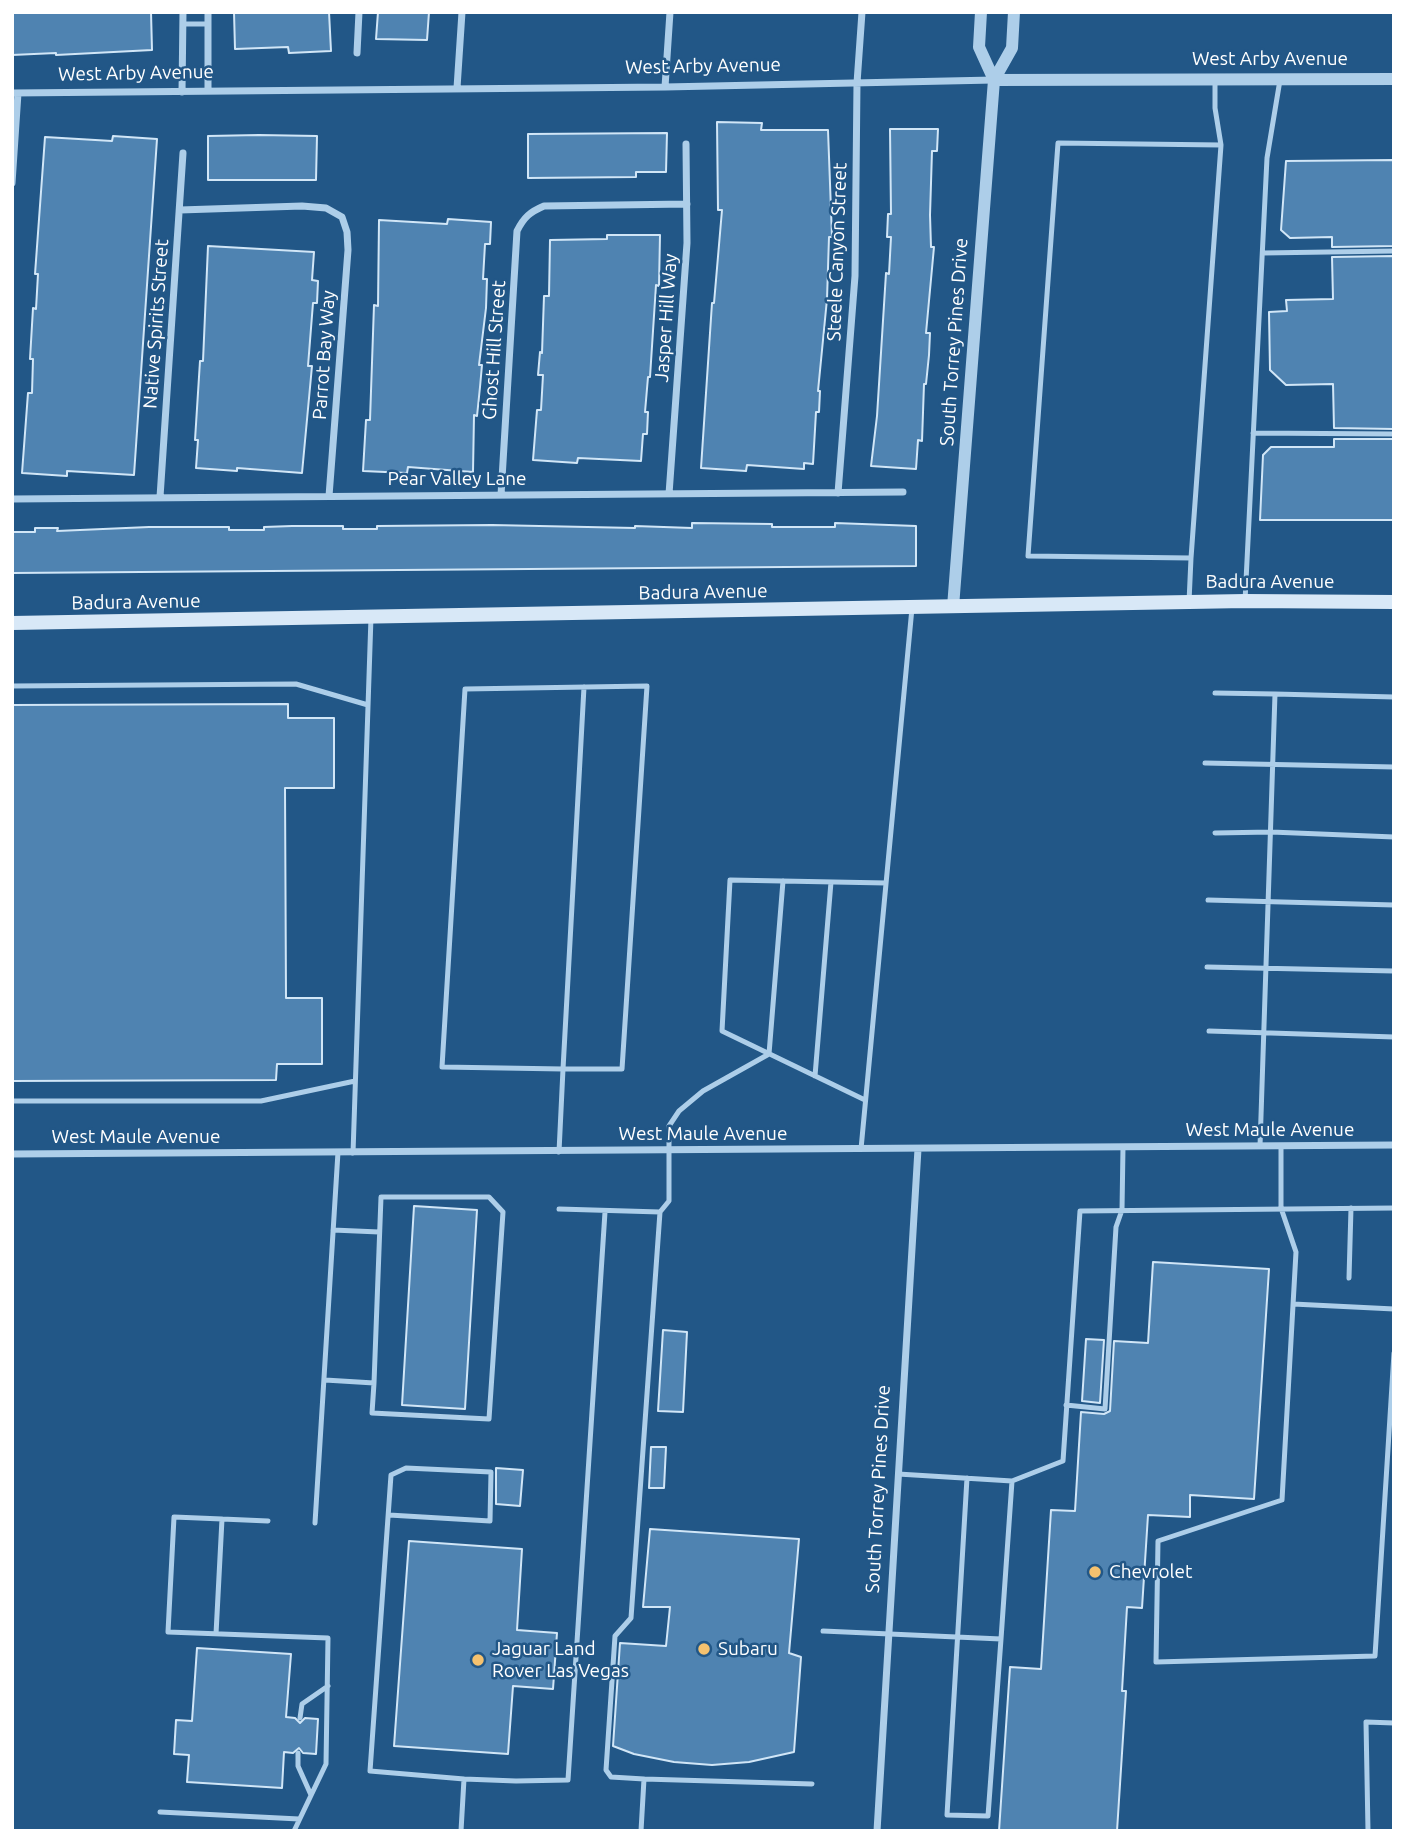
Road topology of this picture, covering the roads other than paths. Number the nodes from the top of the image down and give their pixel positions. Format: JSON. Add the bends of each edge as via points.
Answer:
{"nodes":[{"id":1,"x":183,"y":12,"type":"edge"},
{"id":2,"x":208,"y":12,"type":"edge"},
{"id":3,"x":359,"y":12,"type":"edge"},
{"id":4,"x":462,"y":12,"type":"edge"},
{"id":5,"x":670,"y":12,"type":"edge"},
{"id":6,"x":862,"y":12,"type":"edge"},
{"id":7,"x":981,"y":12,"type":"edge"},
{"id":8,"x":1014,"y":12,"type":"edge"},
{"id":9,"x":183,"y":24,"type":"junction"},
{"id":10,"x":208,"y":24,"type":"junction"},
{"id":11,"x":357,"y":53,"type":"dead end"},
{"id":12,"x":1280,"y":78,"type":"junction"},
{"id":13,"x":1215,"y":79,"type":"junction"},
{"id":14,"x":1394,"y":79,"type":"edge"},
{"id":15,"x":994,"y":80,"type":"junction"},
{"id":16,"x":857,"y":83,"type":"junction"},
{"id":17,"x":665,"y":87,"type":"junction"},
{"id":18,"x":457,"y":88,"type":"junction"},
{"id":19,"x":208,"y":91,"type":"junction"},
{"id":20,"x":182,"y":92,"type":"junction"},
{"id":21,"x":15,"y":93,"type":"edge"},
{"id":22,"x":687,"y":144,"type":"dead end"},
{"id":23,"x":1221,"y":145,"type":"junction"},
{"id":24,"x":183,"y":153,"type":"dead end"},
{"id":25,"x":12,"y":183,"type":"edge"},
{"id":26,"x":687,"y":204,"type":"junction"},
{"id":27,"x":180,"y":209,"type":"junction"},
{"id":28,"x":1394,"y":251,"type":"edge"},
{"id":29,"x":1262,"y":253,"type":"junction"},
{"id":30,"x":1253,"y":433,"type":"junction"},
{"id":31,"x":1394,"y":434,"type":"edge"},
{"id":32,"x":903,"y":492,"type":"dead end"},
{"id":33,"x":838,"y":493,"type":"junction"},
{"id":34,"x":669,"y":494,"type":"junction"},
{"id":35,"x":501,"y":495,"type":"junction"},
{"id":36,"x":330,"y":496,"type":"junction"},
{"id":37,"x":160,"y":497,"type":"junction"},
{"id":38,"x":12,"y":499,"type":"edge"},
{"id":39,"x":1191,"y":558,"type":"junction"},
{"id":40,"x":1245,"y":601,"type":"junction"},
{"id":41,"x":1189,"y":602,"type":"junction"},
{"id":42,"x":1394,"y":602,"type":"edge"},
{"id":43,"x":953,"y":607,"type":"junction"},
{"id":44,"x":912,"y":608,"type":"junction"},
{"id":45,"x":371,"y":617,"type":"junction"},
{"id":46,"x":12,"y":623,"type":"edge"},
{"id":47,"x":12,"y":686,"type":"edge"},
{"id":48,"x":584,"y":687,"type":"junction"},
{"id":49,"x":1215,"y":693,"type":"dead end"},
{"id":50,"x":1275,"y":694,"type":"junction"},
{"id":51,"x":1394,"y":697,"type":"edge"},
{"id":52,"x":368,"y":705,"type":"junction"},
{"id":53,"x":1205,"y":763,"type":"dead end"},
{"id":54,"x":1273,"y":764,"type":"junction"},
{"id":55,"x":1394,"y":767,"type":"edge"},
{"id":56,"x":1271,"y":832,"type":"junction"},
{"id":57,"x":1215,"y":833,"type":"dead end"},
{"id":58,"x":1394,"y":837,"type":"edge"},
{"id":59,"x":783,"y":881,"type":"junction"},
{"id":60,"x":831,"y":882,"type":"junction"},
{"id":61,"x":886,"y":883,"type":"junction"},
{"id":62,"x":1208,"y":900,"type":"dead end"},
{"id":63,"x":1269,"y":901,"type":"junction"},
{"id":64,"x":1394,"y":905,"type":"edge"},
{"id":65,"x":1207,"y":967,"type":"dead end"},
{"id":66,"x":1266,"y":967,"type":"junction"},
{"id":67,"x":1394,"y":971,"type":"edge"},
{"id":68,"x":1209,"y":1031,"type":"dead end"},
{"id":69,"x":1264,"y":1033,"type":"junction"},
{"id":70,"x":1394,"y":1037,"type":"edge"},
{"id":71,"x":769,"y":1054,"type":"junction"},
{"id":72,"x":563,"y":1069,"type":"junction"},
{"id":73,"x":815,"y":1076,"type":"junction"},
{"id":74,"x":355,"y":1081,"type":"junction"},
{"id":75,"x":866,"y":1100,"type":"junction"},
{"id":76,"x":12,"y":1101,"type":"edge"},
{"id":77,"x":1394,"y":1145,"type":"edge"},
{"id":78,"x":1261,"y":1146,"type":"junction"},
{"id":79,"x":1281,"y":1146,"type":"junction"},
{"id":80,"x":1123,"y":1147,"type":"junction"},
{"id":81,"x":861,"y":1149,"type":"junction"},
{"id":82,"x":918,"y":1149,"type":"junction"},
{"id":83,"x":670,"y":1150,"type":"junction"},
{"id":84,"x":338,"y":1152,"type":"junction"},
{"id":85,"x":559,"y":1152,"type":"junction"},
{"id":86,"x":352,"y":1153,"type":"junction"},
{"id":87,"x":12,"y":1154,"type":"edge"},
{"id":88,"x":1281,"y":1208,"type":"junction"},
{"id":89,"x":1352,"y":1208,"type":"junction"},
{"id":90,"x":1394,"y":1208,"type":"edge"},
{"id":91,"x":559,"y":1209,"type":"dead end"},
{"id":92,"x":1122,"y":1210,"type":"junction"},
{"id":93,"x":605,"y":1212,"type":"junction"},
{"id":94,"x":660,"y":1212,"type":"junction"},
{"id":95,"x":333,"y":1230,"type":"junction"},
{"id":96,"x":379,"y":1232,"type":"junction"},
{"id":97,"x":1349,"y":1278,"type":"dead end"},
{"id":98,"x":1293,"y":1304,"type":"junction"},
{"id":99,"x":1394,"y":1309,"type":"edge"},
{"id":100,"x":1394,"y":1353,"type":"edge"},
{"id":101,"x":325,"y":1380,"type":"junction"},
{"id":102,"x":374,"y":1383,"type":"junction"},
{"id":103,"x":1066,"y":1405,"type":"junction"},
{"id":104,"x":898,"y":1474,"type":"junction"},
{"id":105,"x":967,"y":1478,"type":"junction"},
{"id":106,"x":1012,"y":1480,"type":"junction"},
{"id":107,"x":389,"y":1516,"type":"junction"},
{"id":108,"x":222,"y":1520,"type":"junction"},
{"id":109,"x":268,"y":1521,"type":"dead end"},
{"id":110,"x":315,"y":1523,"type":"dead end"},
{"id":111,"x":822,"y":1631,"type":"dead end"},
{"id":112,"x":889,"y":1632,"type":"junction"},
{"id":113,"x":216,"y":1634,"type":"junction"},
{"id":114,"x":958,"y":1636,"type":"junction"},
{"id":115,"x":1001,"y":1639,"type":"junction"},
{"id":116,"x":328,"y":1686,"type":"junction"},
{"id":117,"x":300,"y":1718,"type":"dead end"},
{"id":118,"x":1394,"y":1723,"type":"edge"},
{"id":119,"x":298,"y":1753,"type":"dead end"},
{"id":120,"x":464,"y":1779,"type":"junction"},
{"id":121,"x":644,"y":1779,"type":"junction"},
{"id":122,"x":812,"y":1784,"type":"dead end"},
{"id":123,"x":311,"y":1795,"type":"junction"},
{"id":124,"x":160,"y":1812,"type":"dead end"},
{"id":125,"x":299,"y":1819,"type":"junction"},
{"id":126,"x":294,"y":1831,"type":"edge"},
{"id":127,"x":461,"y":1831,"type":"edge"},
{"id":128,"x":641,"y":1831,"type":"edge"},
{"id":129,"x":877,"y":1831,"type":"edge"},
{"id":130,"x":1368,"y":1831,"type":"edge"}],
"edges":[{"from":1,"to":9,"type":"street"},
{"from":2,"to":10,"type":"street"},
{"from":3,"to":11,"type":"street"},
{"from":4,"to":18,"type":"street"},
{"from":5,"to":17,"type":"street"},
{"from":6,"to":16,"type":"street","name":"Steele Canyon Street"},
{"from":7,"to":15,"type":"street","name":"South Torrey Pines Drive","via":[[979,47]]},
{"from":8,"to":15,"type":"street","name":"South Torrey Pines Drive","via":[[1012,48]]},
{"from":9,"to":10,"type":"lane"},
{"from":9,"to":20,"type":"street"},
{"from":10,"to":19,"type":"street"},
{"from":12,"to":13,"type":"street","name":"West Arby Avenue"},
{"from":12,"to":14,"type":"street","name":"West Arby Avenue"},
{"from":12,"to":29,"type":"lane","via":[[1268,158]]},
{"from":13,"to":15,"type":"street","name":"West Arby Avenue"},
{"from":13,"to":23,"type":"lane"},
{"from":15,"to":16,"type":"street","name":"West Arby Avenue"},
{"from":15,"to":43,"type":"street","name":"South Torrey Pines Drive"},
{"from":16,"to":17,"type":"street","name":"West Arby Avenue"},
{"from":16,"to":33,"type":"street","name":"Steele Canyon Street","via":[[855,276]]},
{"from":17,"to":18,"type":"street","name":"West Arby Avenue"},
{"from":18,"to":19,"type":"street","name":"West Arby Avenue"},
{"from":19,"to":20,"type":"street","name":"West Arby Avenue"},
{"from":20,"to":21,"type":"street","name":"West Arby Avenue"},
{"from":21,"to":25,"type":"street"},
{"from":22,"to":26,"type":"street","name":"Jasper Hill Way"},
{"from":23,"to":39,"type":"lane"},
{"from":23,"to":39,"type":"lane","via":[[1058,143],[1028,556]]},
{"from":24,"to":27,"type":"street","name":"Native Spirits Street"},
{"from":26,"to":34,"type":"street","name":"Jasper Hill Way"},
{"from":26,"to":35,"type":"street","name":"Ghost Hill Street","via":[[544,206],[522,220],[517,230]]},
{"from":27,"to":36,"type":"street","name":"Parrot Bay Way","via":[[302,206],[326,208],[342,217],[348,250]]},
{"from":27,"to":37,"type":"street","name":"Native Spirits Street"},
{"from":28,"to":29,"type":"lane"},
{"from":29,"to":30,"type":"lane"},
{"from":30,"to":31,"type":"lane"},
{"from":30,"to":40,"type":"lane"},
{"from":32,"to":33,"type":"street","name":"Pear Valley Lane"},
{"from":33,"to":34,"type":"street","name":"Pear Valley Lane"},
{"from":34,"to":35,"type":"street","name":"Pear Valley Lane"},
{"from":35,"to":36,"type":"street","name":"Pear Valley Lane"},
{"from":36,"to":37,"type":"street","name":"Pear Valley Lane"},
{"from":37,"to":38,"type":"street","name":"Pear Valley Lane"},
{"from":39,"to":41,"type":"lane"},
{"from":40,"to":41,"type":"main road","name":"Badura Avenue"},
{"from":40,"to":42,"type":"main road","name":"Badura Avenue"},
{"from":41,"to":43,"type":"main road","name":"Badura Avenue"},
{"from":43,"to":44,"type":"main road","name":"Badura Avenue"},
{"from":44,"to":45,"type":"main road","name":"Badura Avenue"},
{"from":44,"to":61,"type":"lane"},
{"from":45,"to":46,"type":"main road","name":"Badura Avenue"},
{"from":45,"to":52,"type":"lane"},
{"from":47,"to":52,"type":"lane","via":[[296,684]]},
{"from":48,"to":72,"type":"lane"},
{"from":48,"to":72,"type":"lane","via":[[647,686],[622,1069]]},
{"from":48,"to":72,"type":"lane","via":[[465,689],[442,1067]]},
{"from":49,"to":50,"type":"lane"},
{"from":50,"to":51,"type":"lane"},
{"from":50,"to":54,"type":"lane"},
{"from":52,"to":74,"type":"lane"},
{"from":53,"to":54,"type":"lane"},
{"from":54,"to":55,"type":"lane"},
{"from":54,"to":56,"type":"lane"},
{"from":56,"to":57,"type":"lane"},
{"from":56,"to":58,"type":"lane"},
{"from":56,"to":63,"type":"lane"},
{"from":59,"to":60,"type":"lane"},
{"from":59,"to":71,"type":"lane"},
{"from":59,"to":71,"type":"lane","via":[[730,880],[722,1031]]},
{"from":60,"to":61,"type":"lane"},
{"from":60,"to":73,"type":"lane"},
{"from":61,"to":75,"type":"lane"},
{"from":62,"to":63,"type":"lane"},
{"from":63,"to":64,"type":"lane"},
{"from":63,"to":66,"type":"lane"},
{"from":65,"to":66,"type":"lane"},
{"from":66,"to":67,"type":"lane"},
{"from":66,"to":69,"type":"lane"},
{"from":68,"to":69,"type":"lane"},
{"from":69,"to":70,"type":"lane"},
{"from":69,"to":78,"type":"lane"},
{"from":71,"to":73,"type":"lane"},
{"from":71,"to":83,"type":"lane","via":[[703,1091],[679,1111],[669,1126]]},
{"from":72,"to":85,"type":"lane"},
{"from":73,"to":75,"type":"lane"},
{"from":74,"to":76,"type":"lane","via":[[261,1101]]},
{"from":74,"to":86,"type":"lane"},
{"from":75,"to":81,"type":"lane"},
{"from":77,"to":79,"type":"street","name":"West Maule Avenue"},
{"from":78,"to":79,"type":"street","name":"West Maule Avenue"},
{"from":78,"to":80,"type":"street","name":"West Maule Avenue"},
{"from":79,"to":88,"type":"lane"},
{"from":80,"to":82,"type":"street","name":"West Maule Avenue"},
{"from":80,"to":92,"type":"lane"},
{"from":81,"to":82,"type":"street","name":"West Maule Avenue"},
{"from":81,"to":83,"type":"street","name":"West Maule Avenue"},
{"from":82,"to":104,"type":"street","name":"South Torrey Pines Drive"},
{"from":83,"to":85,"type":"street","name":"West Maule Avenue"},
{"from":83,"to":94,"type":"lane","via":[[670,1201]]},
{"from":84,"to":86,"type":"street","name":"West Maule Avenue"},
{"from":84,"to":87,"type":"street","name":"West Maule Avenue"},
{"from":84,"to":95,"type":"lane"},
{"from":85,"to":86,"type":"street","name":"West Maule Avenue"},
{"from":88,"to":89,"type":"lane"},
{"from":88,"to":92,"type":"lane"},
{"from":88,"to":98,"type":"lane","via":[[1296,1252]]},
{"from":89,"to":90,"type":"lane"},
{"from":89,"to":97,"type":"lane"},
{"from":91,"to":93,"type":"lane"},
{"from":92,"to":103,"type":"lane","via":[[1080,1211]]},
{"from":92,"to":103,"type":"lane","via":[[1116,1227],[1105,1409]]},
{"from":93,"to":94,"type":"lane"},
{"from":93,"to":120,"type":"lane","via":[[568,1780]]},
{"from":94,"to":121,"type":"lane","via":[[631,1618],[615,1636],[606,1770],[611,1777]]},
{"from":95,"to":96,"type":"lane"},
{"from":95,"to":101,"type":"lane"},
{"from":96,"to":102,"type":"lane"},
{"from":96,"to":102,"type":"lane","via":[[382,1197],[489,1197],[502,1212],[489,1419],[372,1413]]},
{"from":98,"to":99,"type":"lane"},
{"from":98,"to":100,"type":"lane","via":[[1282,1500],[1158,1541],[1156,1662],[1375,1656]]},
{"from":101,"to":102,"type":"lane"},
{"from":101,"to":110,"type":"lane"},
{"from":103,"to":106,"type":"lane","via":[[1063,1461]]},
{"from":104,"to":105,"type":"lane"},
{"from":104,"to":112,"type":"street","name":"South Torrey Pines Drive"},
{"from":105,"to":106,"type":"lane"},
{"from":105,"to":114,"type":"lane"},
{"from":106,"to":115,"type":"lane"},
{"from":107,"to":107,"type":"lane","via":[[391,1475],[406,1468],[491,1472],[490,1521]]},
{"from":107,"to":120,"type":"lane","via":[[370,1771]]},
{"from":108,"to":109,"type":"lane"},
{"from":108,"to":113,"type":"lane"},
{"from":108,"to":113,"type":"lane","via":[[174,1517],[168,1632]]},
{"from":111,"to":112,"type":"lane"},
{"from":112,"to":114,"type":"lane"},
{"from":112,"to":129,"type":"street","name":"South Torrey Pines Drive"},
{"from":113,"to":116,"type":"lane","via":[[328,1638]]},
{"from":114,"to":115,"type":"lane"},
{"from":114,"to":115,"type":"lane","via":[[947,1815],[988,1816]]},
{"from":116,"to":117,"type":"lane","via":[[302,1704]]},
{"from":116,"to":123,"type":"lane","via":[[326,1764]]},
{"from":118,"to":130,"type":"lane","via":[[1366,1722]]},
{"from":119,"to":123,"type":"lane","via":[[298,1766]]},
{"from":120,"to":127,"type":"lane"},
{"from":121,"to":122,"type":"lane"},
{"from":121,"to":128,"type":"lane"},
{"from":123,"to":125,"type":"lane"},
{"from":124,"to":125,"type":"lane"},
{"from":125,"to":126,"type":"lane"}]}
